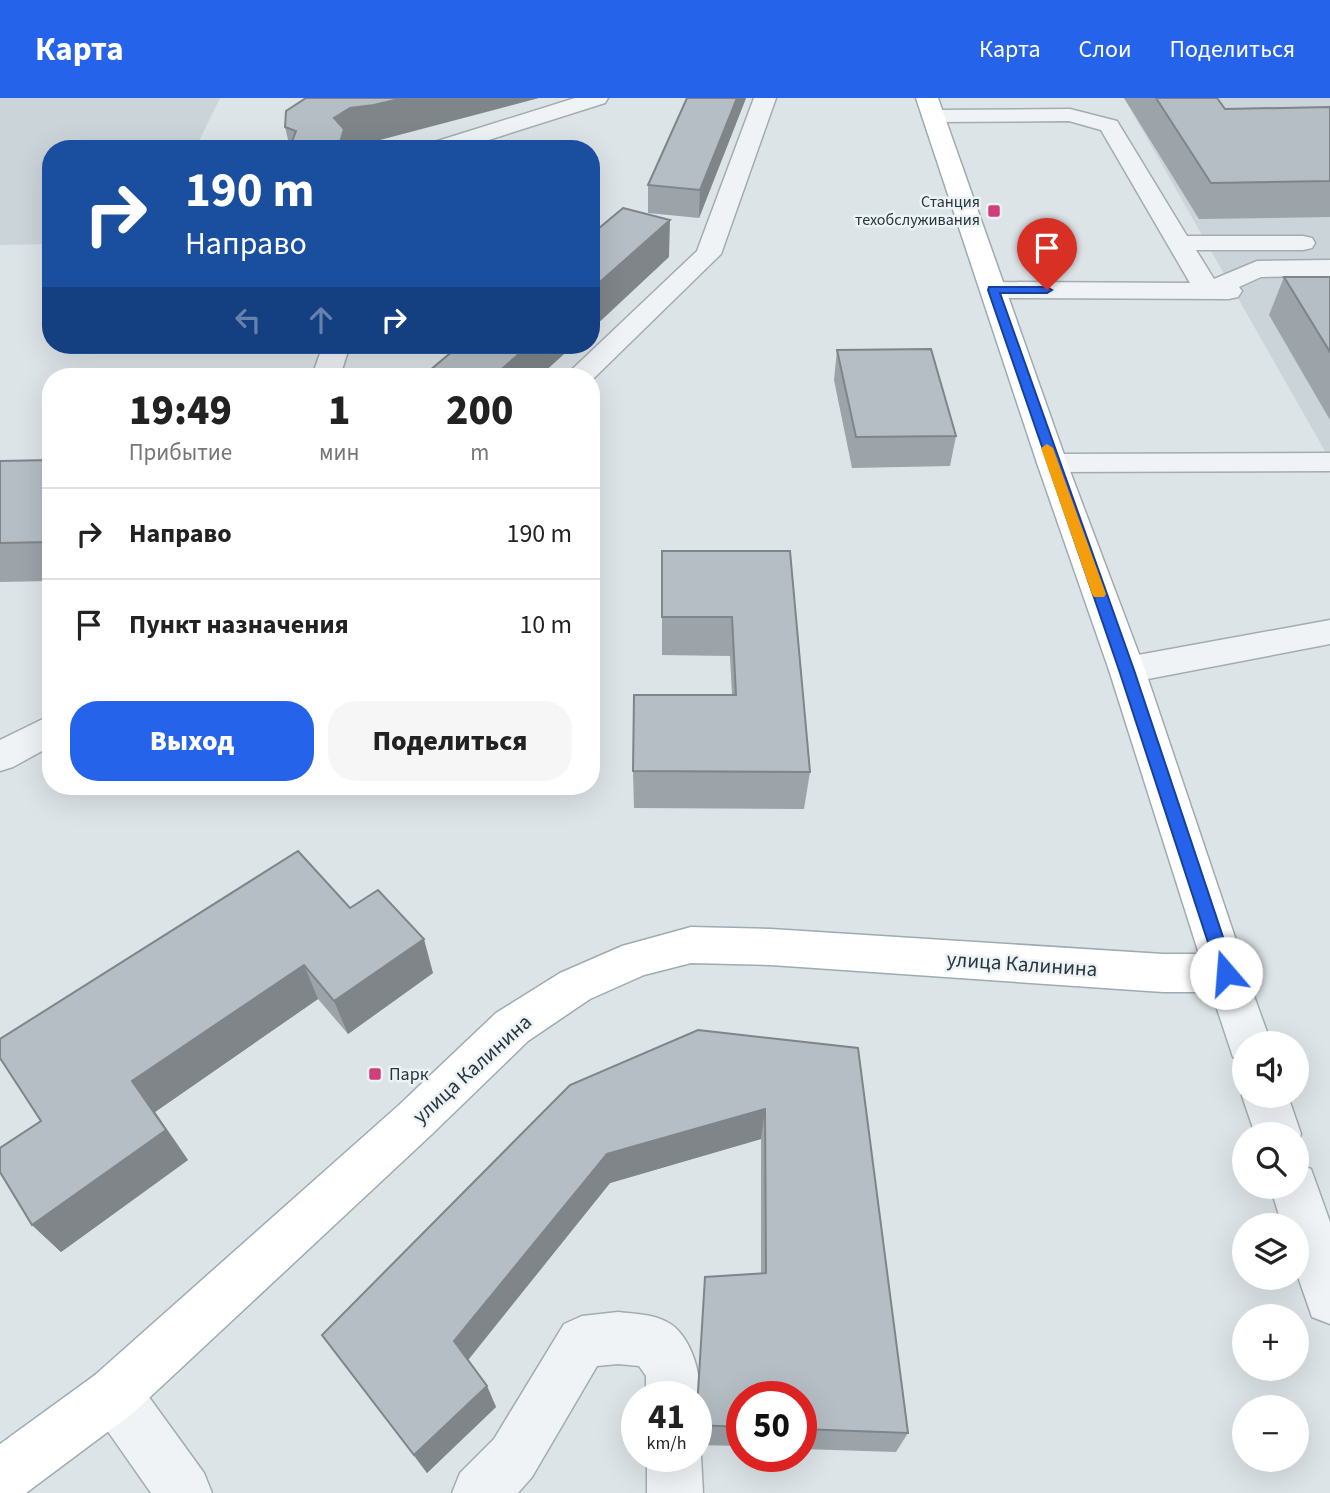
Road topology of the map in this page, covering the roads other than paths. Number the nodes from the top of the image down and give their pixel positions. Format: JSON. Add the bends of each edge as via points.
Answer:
{"nodes":[{"id":1,"x":597,"y":98,"type":"edge"},
{"id":2,"x":765,"y":98,"type":"edge"},
{"id":3,"x":930,"y":107,"type":"edge"},
{"id":4,"x":464,"y":140,"type":"edge"},
{"id":5,"x":1179,"y":243,"type":"junction"},
{"id":6,"x":1330,"y":243,"type":"edge"},
{"id":7,"x":1330,"y":268,"type":"edge"},
{"id":8,"x":993,"y":290,"type":"junction"},
{"id":9,"x":1208,"y":291,"type":"junction"},
{"id":10,"x":1330,"y":291,"type":"edge"},
{"id":11,"x":587,"y":368,"type":"edge"},
{"id":12,"x":1052,"y":463,"type":"junction"},
{"id":13,"x":1330,"y":463,"type":"edge"},
{"id":14,"x":1330,"y":632,"type":"edge"},
{"id":15,"x":1127,"y":670,"type":"junction"},
{"id":16,"x":42,"y":734,"type":"edge"},
{"id":17,"x":0,"y":757,"type":"edge"},
{"id":18,"x":1226,"y":973,"type":"junction"},
{"id":19,"x":1245,"y":1031,"type":"edge"},
{"id":20,"x":1298,"y":1199,"type":"edge"},
{"id":21,"x":1330,"y":1299,"type":"edge"},
{"id":22,"x":672,"y":1381,"type":"edge"},
{"id":23,"x":114,"y":1394,"type":"junction"},
{"id":24,"x":674,"y":1472,"type":"edge"},
{"id":25,"x":0,"y":1478,"type":"edge"},
{"id":26,"x":184,"y":1493,"type":"edge"},
{"id":27,"x":480,"y":1493,"type":"edge"},
{"id":28,"x":675,"y":1493,"type":"edge"}],
"edges":[{"from":1,"to":4,"type":"street"},
{"from":2,"to":11,"type":"street","via":[[708,254]]},
{"from":3,"to":5,"type":"street","via":[[1069,115],[1109,126]]},
{"from":3,"to":8,"type":"main road"},
{"from":5,"to":6,"type":"street"},
{"from":5,"to":9,"type":"street"},
{"from":7,"to":9,"type":"street","via":[[1257,269]]},
{"from":8,"to":9,"type":"street"},
{"from":8,"to":12,"type":"main road"},
{"from":9,"to":10,"type":"street"},
{"from":12,"to":13,"type":"street"},
{"from":12,"to":15,"type":"main road"},
{"from":14,"to":15,"type":"street"},
{"from":15,"to":18,"type":"main road"},
{"from":16,"to":17,"type":"street"},
{"from":18,"to":19,"type":"street"},
{"from":18,"to":23,"type":"main road","name":"улица Калинина","via":[[691,945],[637,959],[575,986],[512,1027]]},
{"from":20,"to":21,"type":"street"},
{"from":22,"to":27,"type":"street","via":[[672,1369],[653,1342],[618,1338],[582,1342],[513,1458]]},
{"from":23,"to":25,"type":"main road","name":"улица Калинина"},
{"from":23,"to":26,"type":"street"},
{"from":24,"to":28,"type":"street"}]}
